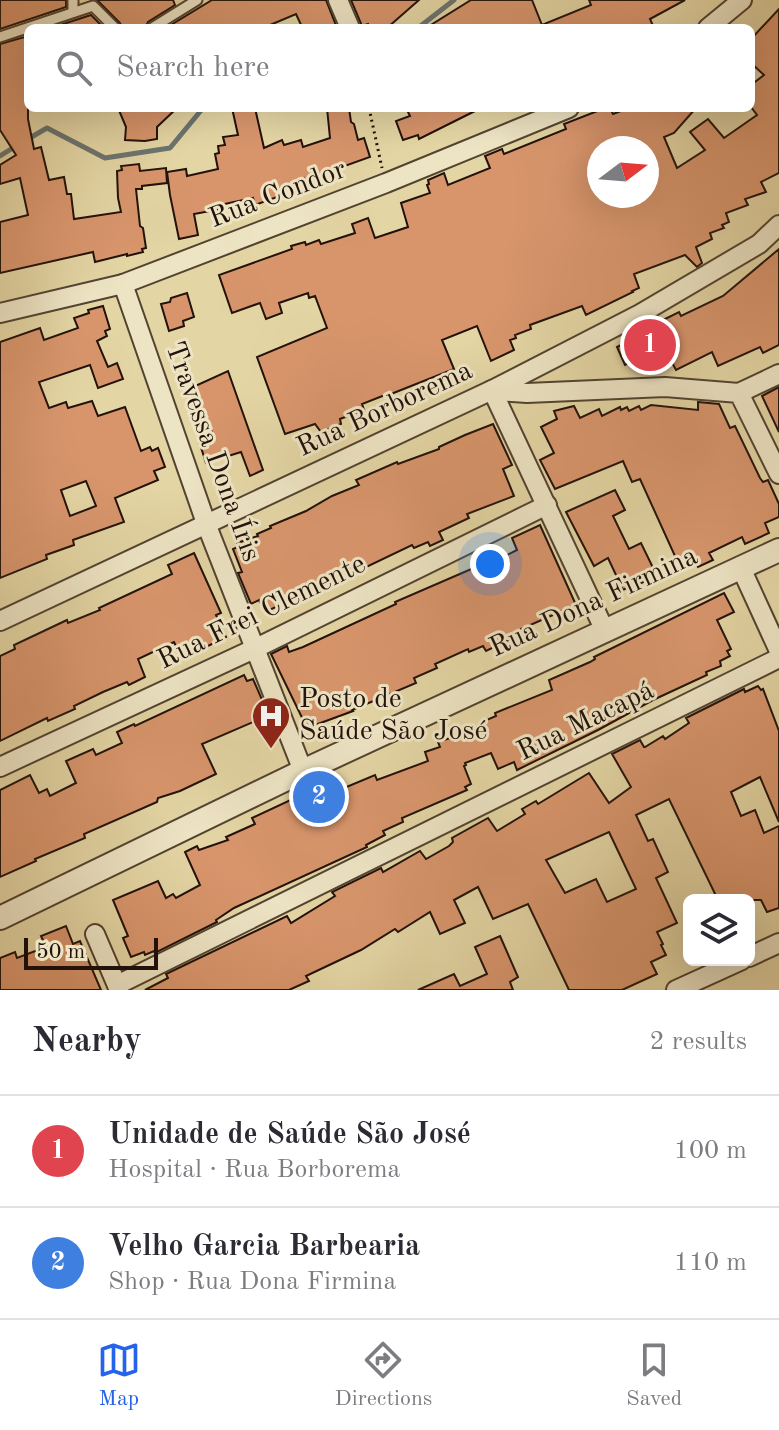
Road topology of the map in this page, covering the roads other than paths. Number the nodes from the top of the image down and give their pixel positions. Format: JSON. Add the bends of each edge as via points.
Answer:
{"nodes":[{"id":1,"x":73,"y":0,"type":"edge"},
{"id":2,"x":197,"y":0,"type":"edge"},
{"id":3,"x":338,"y":0,"type":"edge"},
{"id":4,"x":742,"y":0,"type":"edge"},
{"id":5,"x":73,"y":12,"type":"junction"},
{"id":6,"x":38,"y":24,"type":"edge"},
{"id":7,"x":111,"y":24,"type":"edge"},
{"id":8,"x":158,"y":24,"type":"edge"},
{"id":9,"x":348,"y":24,"type":"edge"},
{"id":10,"x":713,"y":24,"type":"edge"},
{"id":11,"x":24,"y":29,"type":"edge"},
{"id":12,"x":0,"y":37,"type":"edge"},
{"id":13,"x":559,"y":112,"type":"edge"},
{"id":14,"x":779,"y":225,"type":"edge"},
{"id":15,"x":123,"y":284,"type":"junction"},
{"id":16,"x":0,"y":313,"type":"edge"},
{"id":17,"x":779,"y":374,"type":"edge"},
{"id":18,"x":492,"y":390,"type":"junction"},
{"id":19,"x":739,"y":393,"type":"junction"},
{"id":20,"x":779,"y":474,"type":"edge"},
{"id":21,"x":547,"y":505,"type":"junction"},
{"id":22,"x":207,"y":526,"type":"junction"},
{"id":23,"x":779,"y":550,"type":"edge"},
{"id":24,"x":741,"y":568,"type":"junction"},
{"id":25,"x":0,"y":621,"type":"edge"},
{"id":26,"x":605,"y":631,"type":"junction"},
{"id":27,"x":256,"y":648,"type":"junction"},
{"id":28,"x":779,"y":651,"type":"edge"},
{"id":29,"x":779,"y":658,"type":"edge"},
{"id":30,"x":0,"y":767,"type":"edge"},
{"id":31,"x":303,"y":771,"type":"junction"},
{"id":32,"x":0,"y":918,"type":"edge"},
{"id":33,"x":95,"y":934,"type":"dead end"},
{"id":34,"x":779,"y":943,"type":"edge"},
{"id":35,"x":755,"y":954,"type":"edge"},
{"id":36,"x":729,"y":966,"type":"edge"},
{"id":37,"x":118,"y":988,"type":"edge"},
{"id":38,"x":676,"y":990,"type":"edge"}],
"edges":[{"from":1,"to":5,"type":"lane"},
{"from":2,"to":8,"type":"lane"},
{"from":3,"to":9,"type":"street"},
{"from":4,"to":10,"type":"street"},
{"from":5,"to":6,"type":"lane"},
{"from":5,"to":7,"type":"lane","via":[[93,6]]},
{"from":11,"to":12,"type":"lane"},
{"from":13,"to":15,"type":"street","name":"Rua Condor"},
{"from":14,"to":18,"type":"street","name":"Rua Borborema","via":[[759,244],[640,314]]},
{"from":15,"to":16,"type":"street","name":"Rua Condor"},
{"from":15,"to":22,"type":"street","name":"Travessa Dona Íris"},
{"from":17,"to":19,"type":"street"},
{"from":18,"to":19,"type":"street","via":[[665,387]]},
{"from":18,"to":21,"type":"street"},
{"from":18,"to":22,"type":"street","name":"Rua Borborema"},
{"from":19,"to":20,"type":"street"},
{"from":21,"to":26,"type":"street"},
{"from":21,"to":27,"type":"street","name":"Rua Frei Clemente"},
{"from":22,"to":25,"type":"street","name":"Rua Borborema"},
{"from":22,"to":27,"type":"street","name":"Travessa Dona Íris"},
{"from":23,"to":24,"type":"street","name":"Rua Dona Firmina"},
{"from":24,"to":26,"type":"street","name":"Rua Dona Firmina"},
{"from":24,"to":28,"type":"street"},
{"from":26,"to":31,"type":"street","name":"Rua Dona Firmina"},
{"from":27,"to":30,"type":"street","name":"Rua Frei Clemente"},
{"from":27,"to":31,"type":"street","name":"Travessa Dona Íris"},
{"from":29,"to":37,"type":"street","name":"Rua Macapá"},
{"from":31,"to":32,"type":"street","name":"Rua Dona Firmina"},
{"from":33,"to":37,"type":"street"},
{"from":34,"to":35,"type":"street"},
{"from":36,"to":38,"type":"street"}]}
